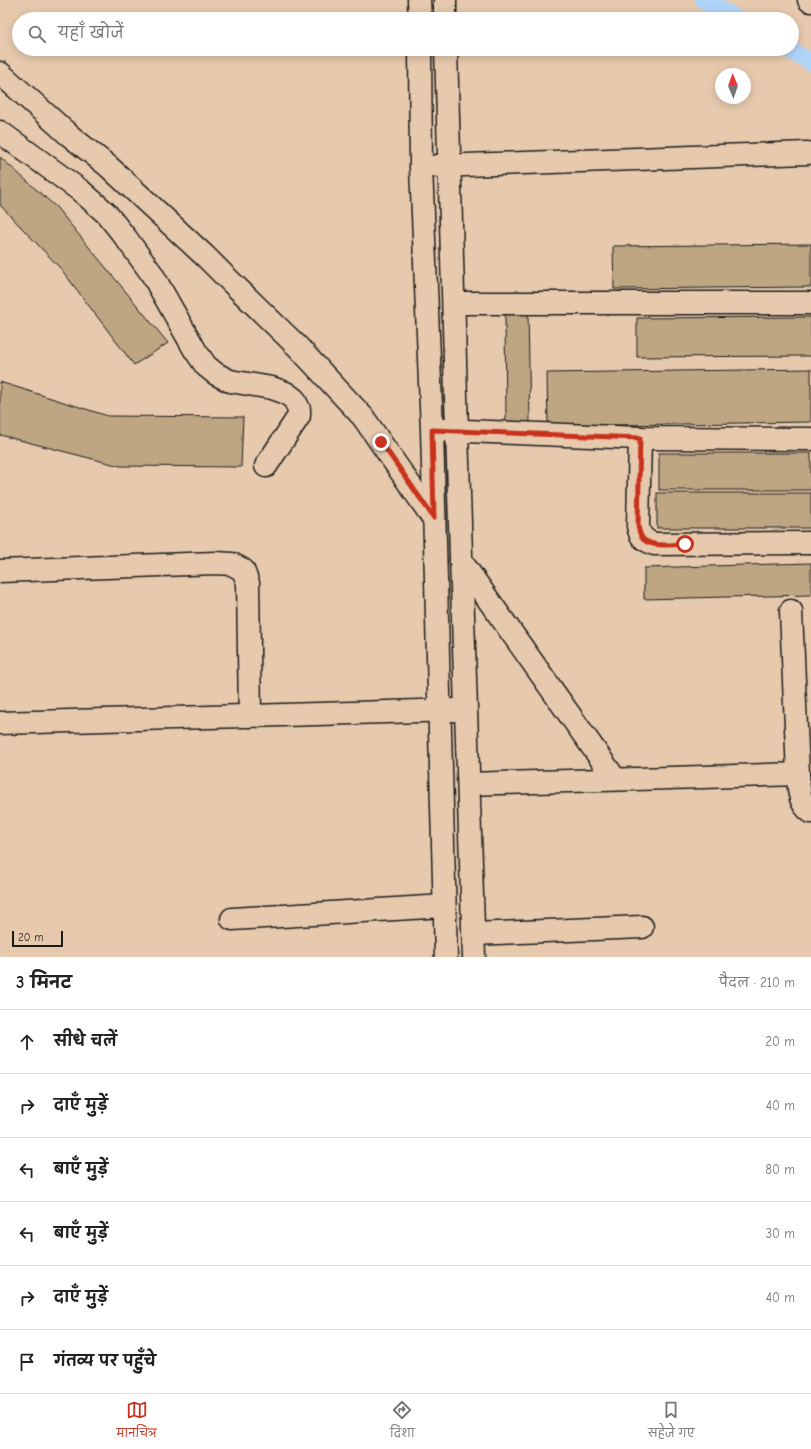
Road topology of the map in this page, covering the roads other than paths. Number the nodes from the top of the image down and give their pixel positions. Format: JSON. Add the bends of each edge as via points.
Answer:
{"nodes":[{"id":1,"x":419,"y":0,"type":"edge"},
{"id":2,"x":445,"y":0,"type":"edge"},
{"id":3,"x":420,"y":12,"type":"edge"},
{"id":4,"x":445,"y":12,"type":"edge"},
{"id":5,"x":420,"y":56,"type":"edge"},
{"id":6,"x":446,"y":56,"type":"edge"},
{"id":7,"x":0,"y":73,"type":"edge"},
{"id":8,"x":0,"y":132,"type":"edge"},
{"id":9,"x":808,"y":153,"type":"dead end"},
{"id":10,"x":450,"y":166,"type":"junction"},
{"id":11,"x":421,"y":167,"type":"junction"},
{"id":12,"x":454,"y":303,"type":"junction"},
{"id":13,"x":811,"y":303,"type":"edge"},
{"id":14,"x":432,"y":430,"type":"junction"},
{"id":15,"x":456,"y":431,"type":"junction"},
{"id":16,"x":640,"y":438,"type":"junction"},
{"id":17,"x":811,"y":439,"type":"edge"},
{"id":18,"x":266,"y":466,"type":"dead end"},
{"id":19,"x":434,"y":518,"type":"junction"},
{"id":20,"x":811,"y":543,"type":"edge"},
{"id":21,"x":461,"y":561,"type":"junction"},
{"id":22,"x":0,"y":571,"type":"edge"},
{"id":23,"x":791,"y":611,"type":"dead end"},
{"id":24,"x":440,"y":710,"type":"junction"},
{"id":25,"x":466,"y":710,"type":"junction"},
{"id":26,"x":250,"y":716,"type":"junction"},
{"id":27,"x":0,"y":723,"type":"edge"},
{"id":28,"x":798,"y":774,"type":"junction"},
{"id":29,"x":614,"y":780,"type":"junction"},
{"id":30,"x":469,"y":784,"type":"junction"},
{"id":31,"x":811,"y":812,"type":"edge"},
{"id":32,"x":444,"y":906,"type":"junction"},
{"id":33,"x":232,"y":919,"type":"dead end"},
{"id":34,"x":642,"y":927,"type":"dead end"},
{"id":35,"x":474,"y":934,"type":"junction"},
{"id":36,"x":446,"y":957,"type":"edge"},
{"id":37,"x":474,"y":957,"type":"edge"}],
"edges":[{"from":1,"to":3,"type":"street"},
{"from":2,"to":4,"type":"street"},
{"from":5,"to":11,"type":"street"},
{"from":6,"to":10,"type":"street"},
{"from":7,"to":19,"type":"street","via":[[108,166],[298,347],[363,417]]},
{"from":8,"to":18,"type":"street","via":[[81,191],[106,213],[152,274],[206,366],[230,381],[272,388],[294,399],[299,416]]},
{"from":9,"to":10,"type":"street"},
{"from":10,"to":11,"type":"street"},
{"from":10,"to":12,"type":"street"},
{"from":11,"to":14,"type":"street"},
{"from":12,"to":13,"type":"street"},
{"from":12,"to":15,"type":"street"},
{"from":14,"to":15,"type":"street"},
{"from":14,"to":19,"type":"street"},
{"from":15,"to":16,"type":"street"},
{"from":15,"to":21,"type":"street"},
{"from":16,"to":17,"type":"street"},
{"from":16,"to":20,"type":"street","via":[[638,526],[644,540],[654,544]]},
{"from":19,"to":24,"type":"street"},
{"from":21,"to":25,"type":"street"},
{"from":21,"to":29,"type":"street"},
{"from":22,"to":26,"type":"street","via":[[215,563],[232,564],[243,570],[248,583]]},
{"from":23,"to":28,"type":"street"},
{"from":24,"to":25,"type":"street"},
{"from":24,"to":26,"type":"street"},
{"from":24,"to":32,"type":"street"},
{"from":25,"to":30,"type":"street"},
{"from":26,"to":27,"type":"street"},
{"from":28,"to":29,"type":"street"},
{"from":28,"to":31,"type":"street","via":[[802,803]]},
{"from":29,"to":30,"type":"street"},
{"from":30,"to":35,"type":"street"},
{"from":32,"to":33,"type":"street"},
{"from":32,"to":36,"type":"street"},
{"from":34,"to":35,"type":"street"},
{"from":35,"to":37,"type":"street"}]}
